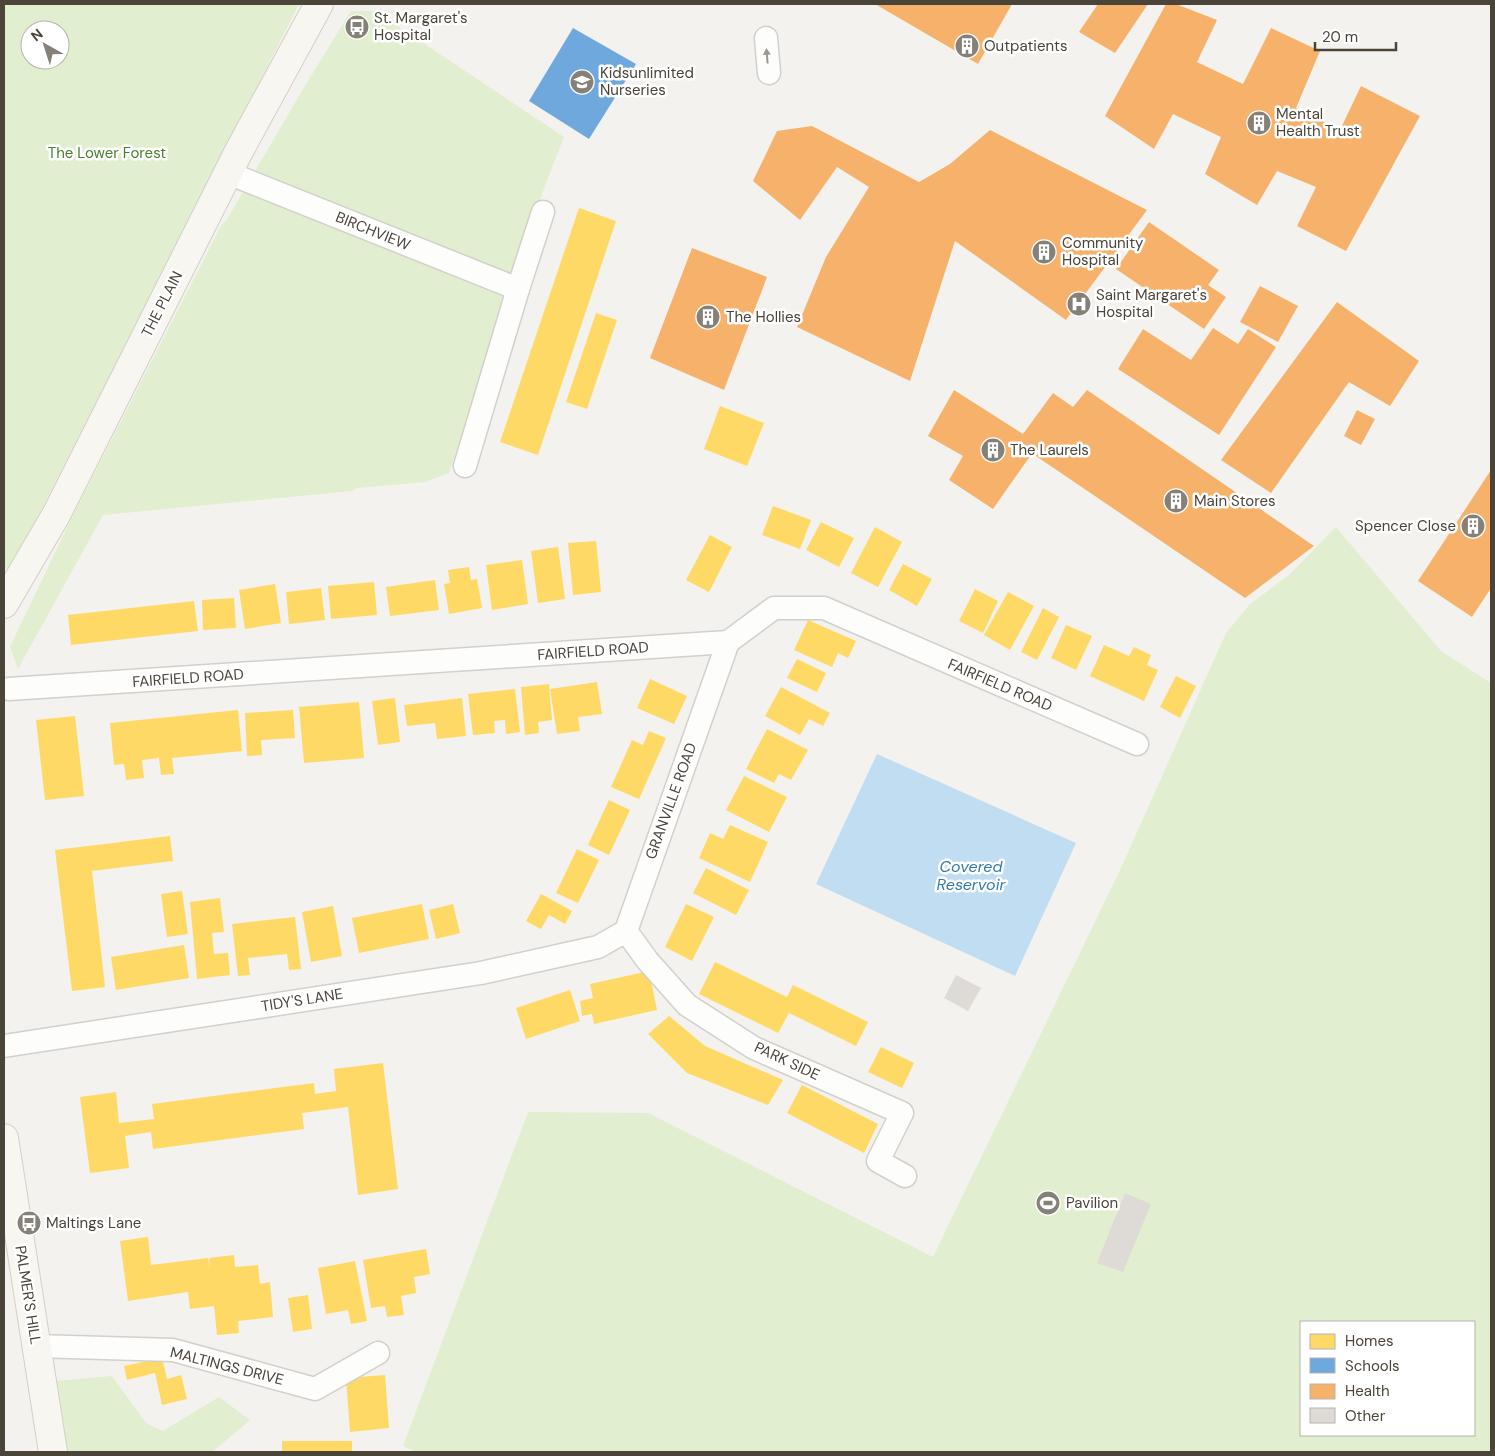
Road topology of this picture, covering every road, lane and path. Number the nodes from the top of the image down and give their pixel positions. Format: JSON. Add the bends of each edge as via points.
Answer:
{"nodes":[{"id":1,"x":319,"y":4,"type":"edge"},
{"id":2,"x":766,"y":38,"type":"dead end"},
{"id":3,"x":769,"y":74,"type":"dead end"},
{"id":4,"x":228,"y":173,"type":"junction"},
{"id":5,"x":543,"y":212,"type":"dead end"},
{"id":6,"x":518,"y":289,"type":"junction"},
{"id":7,"x":465,"y":466,"type":"dead end"},
{"id":8,"x":4,"y":603,"type":"edge"},
{"id":9,"x":728,"y":642,"type":"junction"},
{"id":10,"x":9,"y":689,"type":"dead end"},
{"id":11,"x":1137,"y":744,"type":"dead end"},
{"id":12,"x":626,"y":931,"type":"junction"},
{"id":13,"x":4,"y":1046,"type":"edge"},
{"id":14,"x":5,"y":1153,"type":"edge"},
{"id":15,"x":905,"y":1176,"type":"dead end"},
{"id":16,"x":36,"y":1346,"type":"junction"},
{"id":17,"x":378,"y":1353,"type":"dead end"},
{"id":18,"x":53,"y":1452,"type":"edge"}],
"edges":[{"from":1,"to":4,"type":"main road","name":"THE PLAIN"},
{"from":3,"to":2,"type":"street","one_way":true},
{"from":4,"to":6,"type":"street","name":"BIRCHVIEW"},
{"from":4,"to":8,"type":"main road","name":"THE PLAIN","via":[[56,515]]},
{"from":5,"to":6,"type":"street"},
{"from":6,"to":7,"type":"street"},
{"from":9,"to":10,"type":"street","name":"FAIRFIELD ROAD"},
{"from":9,"to":11,"type":"street","name":"FAIRFIELD ROAD","via":[[774,608],[824,608]]},
{"from":9,"to":12,"type":"street","name":"GRANVILLE ROAD"},
{"from":12,"to":13,"type":"street","name":"TIDY'S LANE","via":[[598,947],[481,973]]},
{"from":12,"to":15,"type":"street","name":"PARK SIDE","via":[[687,1004],[754,1048],[902,1113],[878,1161]]},
{"from":14,"to":16,"type":"main road","name":"PALMER'S HILL"},
{"from":16,"to":17,"type":"street","name":"MALTINGS DRIVE","via":[[172,1350],[315,1389]]},
{"from":16,"to":18,"type":"main road","name":"PALMER'S HILL"}]}
